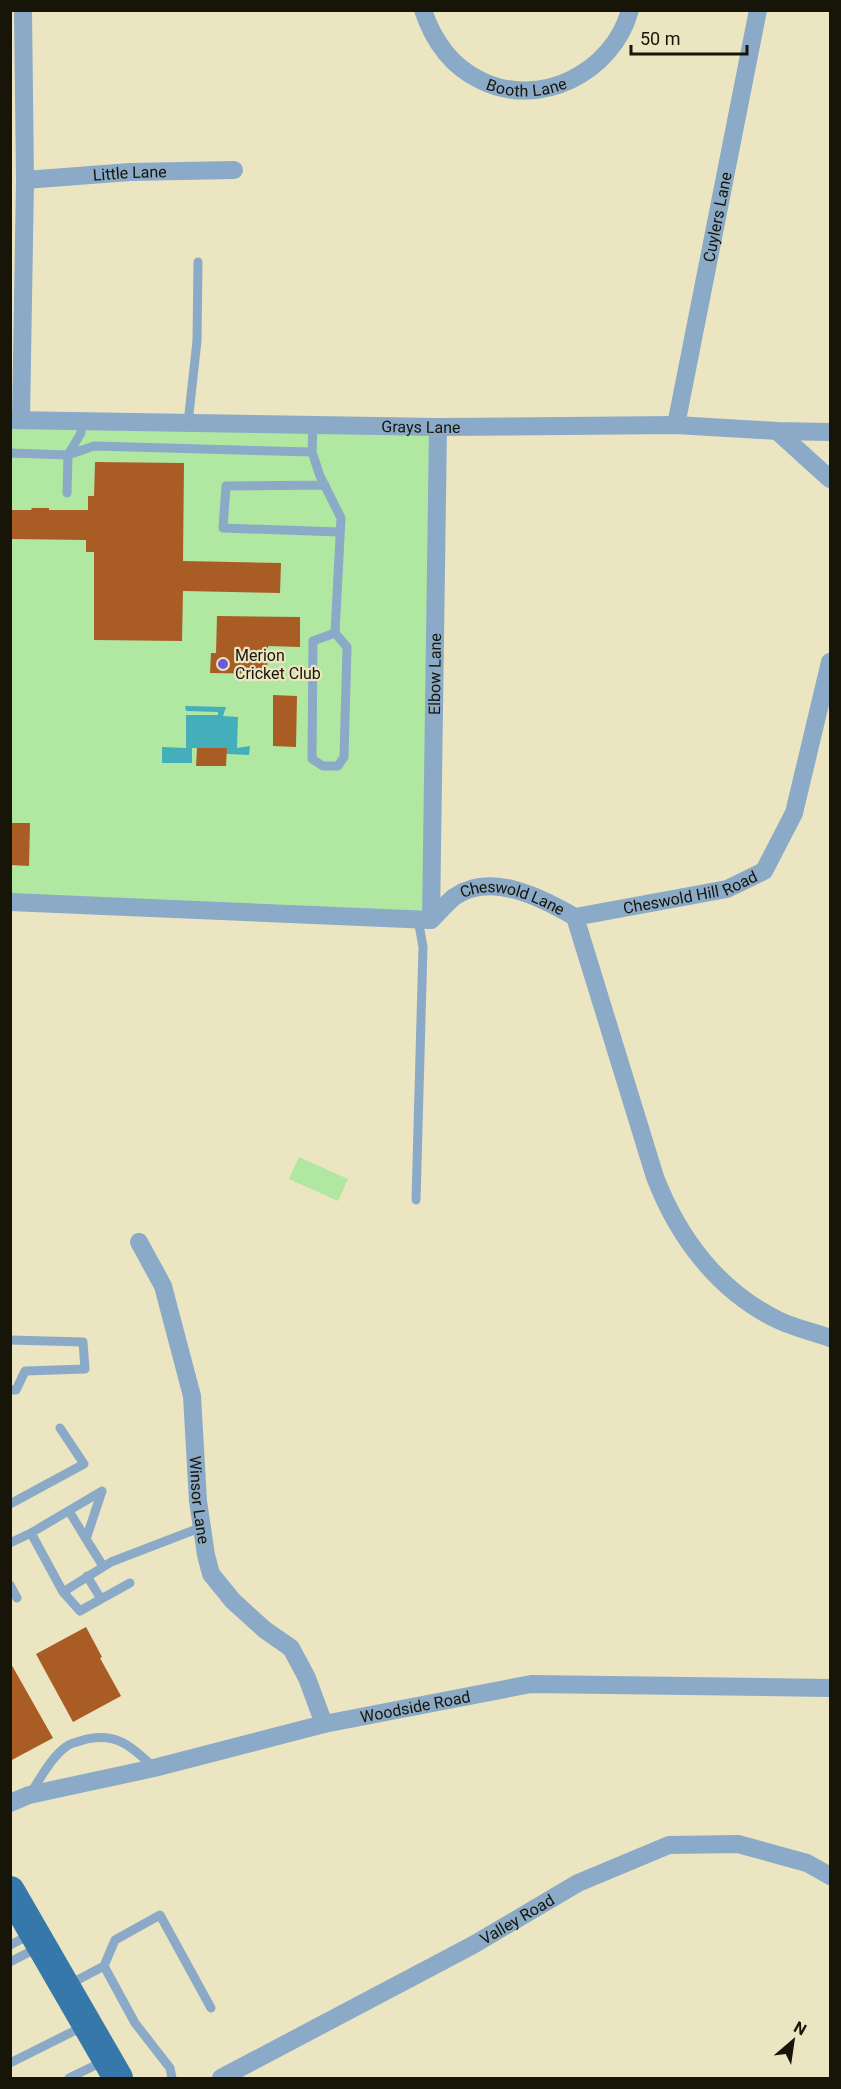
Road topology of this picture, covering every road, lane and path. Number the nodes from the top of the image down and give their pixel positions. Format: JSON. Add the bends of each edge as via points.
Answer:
{"nodes":[{"id":1,"x":22,"y":10,"type":"edge"},
{"id":2,"x":423,"y":10,"type":"edge"},
{"id":3,"x":630,"y":10,"type":"edge"},
{"id":4,"x":758,"y":10,"type":"edge"},
{"id":5,"x":17,"y":126,"type":"edge"},
{"id":6,"x":234,"y":170,"type":"dead end"},
{"id":7,"x":25,"y":180,"type":"junction"},
{"id":8,"x":198,"y":262,"type":"dead end"},
{"id":9,"x":16,"y":420,"type":"edge"},
{"id":10,"x":81,"y":421,"type":"junction"},
{"id":11,"x":188,"y":423,"type":"junction"},
{"id":12,"x":313,"y":425,"type":"junction"},
{"id":13,"x":676,"y":425,"type":"junction"},
{"id":14,"x":438,"y":428,"type":"junction"},
{"id":15,"x":777,"y":431,"type":"junction"},
{"id":16,"x":831,"y":432,"type":"edge"},
{"id":17,"x":312,"y":452,"type":"junction"},
{"id":18,"x":10,"y":453,"type":"edge"},
{"id":19,"x":68,"y":455,"type":"junction"},
{"id":20,"x":831,"y":479,"type":"edge"},
{"id":21,"x":325,"y":485,"type":"junction"},
{"id":22,"x":68,"y":493,"type":"dead end"},
{"id":23,"x":340,"y":532,"type":"junction"},
{"id":24,"x":335,"y":633,"type":"junction"},
{"id":25,"x":831,"y":662,"type":"edge"},
{"id":26,"x":10,"y":902,"type":"edge"},
{"id":27,"x":575,"y":917,"type":"junction"},
{"id":28,"x":425,"y":920,"type":"junction"},
{"id":29,"x":416,"y":1200,"type":"dead end"},
{"id":30,"x":139,"y":1242,"type":"dead end"},
{"id":31,"x":831,"y":1338,"type":"edge"},
{"id":32,"x":10,"y":1340,"type":"edge"},
{"id":33,"x":10,"y":1390,"type":"edge"},
{"id":34,"x":60,"y":1428,"type":"dead end"},
{"id":35,"x":10,"y":1504,"type":"edge"},
{"id":36,"x":69,"y":1511,"type":"junction"},
{"id":37,"x":202,"y":1527,"type":"junction"},
{"id":38,"x":31,"y":1533,"type":"junction"},
{"id":39,"x":86,"y":1539,"type":"junction"},
{"id":40,"x":10,"y":1543,"type":"edge"},
{"id":41,"x":103,"y":1566,"type":"junction"},
{"id":42,"x":87,"y":1576,"type":"junction"},
{"id":43,"x":130,"y":1583,"type":"dead end"},
{"id":44,"x":10,"y":1585,"type":"edge"},
{"id":45,"x":63,"y":1592,"type":"junction"},
{"id":46,"x":17,"y":1598,"type":"dead end"},
{"id":47,"x":101,"y":1599,"type":"junction"},
{"id":48,"x":831,"y":1688,"type":"edge"},
{"id":49,"x":324,"y":1724,"type":"junction"},
{"id":50,"x":154,"y":1768,"type":"junction"},
{"id":51,"x":29,"y":1795,"type":"junction"},
{"id":52,"x":10,"y":1803,"type":"edge"},
{"id":53,"x":831,"y":1876,"type":"edge"},
{"id":54,"x":10,"y":1891,"type":"edge"},
{"id":55,"x":29,"y":1941,"type":"edge"},
{"id":56,"x":10,"y":1962,"type":"edge"},
{"id":57,"x":104,"y":1966,"type":"junction"},
{"id":58,"x":65,"y":1986,"type":"junction"},
{"id":59,"x":211,"y":2008,"type":"dead end"},
{"id":60,"x":87,"y":2025,"type":"junction"},
{"id":61,"x":10,"y":2063,"type":"edge"},
{"id":62,"x":112,"y":2069,"type":"edge"},
{"id":63,"x":226,"y":2078,"type":"edge"},
{"id":64,"x":69,"y":2079,"type":"edge"},
{"id":65,"x":172,"y":2079,"type":"edge"}],
"edges":[{"from":1,"to":5,"type":"street"},
{"from":2,"to":3,"type":"street","name":"Booth Lane","via":[[442,50],[467,73],[493,85],[526,91],[568,82],[594,66],[624,31]]},
{"from":4,"to":13,"type":"street","name":"Cuylers Lane"},
{"from":5,"to":7,"type":"street"},
{"from":6,"to":7,"type":"street","name":"Little Lane"},
{"from":7,"to":9,"type":"street"},
{"from":8,"to":11,"type":"lane","via":[[197,341]]},
{"from":9,"to":10,"type":"street","name":"Grays Lane"},
{"from":10,"to":11,"type":"street","name":"Grays Lane"},
{"from":10,"to":19,"type":"lane","via":[[81,433]]},
{"from":11,"to":12,"type":"street","name":"Grays Lane"},
{"from":12,"to":14,"type":"street","name":"Grays Lane"},
{"from":12,"to":17,"type":"lane"},
{"from":13,"to":14,"type":"street","name":"Grays Lane"},
{"from":13,"to":15,"type":"street","name":"Grays Lane"},
{"from":14,"to":28,"type":"street","name":"Elbow Lane"},
{"from":15,"to":16,"type":"street","name":"Grays Lane"},
{"from":15,"to":20,"type":"street"},
{"from":17,"to":19,"type":"lane","via":[[94,446]]},
{"from":17,"to":21,"type":"lane"},
{"from":18,"to":19,"type":"lane"},
{"from":19,"to":22,"type":"lane"},
{"from":21,"to":23,"type":"lane","via":[[341,518]]},
{"from":21,"to":23,"type":"lane","via":[[226,486],[223,528]]},
{"from":23,"to":24,"type":"lane"},
{"from":24,"to":24,"type":"lane","via":[[313,641],[312,759],[323,766],[338,766],[344,757],[347,647]]},
{"from":25,"to":27,"type":"street","name":"Cheswold Hill Road","via":[[794,813],[764,871],[727,889]]},
{"from":26,"to":28,"type":"street"},
{"from":27,"to":28,"type":"street","name":"Cheswold Lane","via":[[528,892],[478,887],[455,897]]},
{"from":27,"to":31,"type":"street","name":"Cheswold Lane","via":[[655,1177],[679,1229],[721,1280],[753,1304],[778,1320]]},
{"from":28,"to":29,"type":"lane"},
{"from":30,"to":37,"type":"street","name":"Winsor Lane","via":[[163,1286],[192,1396]]},
{"from":32,"to":33,"type":"lane","via":[[82,1342],[85,1370],[25,1371],[16,1390]]},
{"from":34,"to":35,"type":"lane","via":[[84,1464]]},
{"from":36,"to":38,"type":"lane"},
{"from":36,"to":39,"type":"lane"},
{"from":36,"to":39,"type":"lane","via":[[102,1491]]},
{"from":37,"to":41,"type":"lane"},
{"from":37,"to":49,"type":"street","name":"Winsor Lane","via":[[211,1574],[233,1601],[291,1648]]},
{"from":38,"to":40,"type":"lane"},
{"from":38,"to":45,"type":"lane"},
{"from":39,"to":41,"type":"lane"},
{"from":41,"to":42,"type":"lane"},
{"from":42,"to":45,"type":"lane"},
{"from":42,"to":47,"type":"lane"},
{"from":43,"to":47,"type":"lane"},
{"from":44,"to":46,"type":"lane"},
{"from":45,"to":47,"type":"lane","via":[[80,1611]]},
{"from":48,"to":49,"type":"street","name":"Woodside Road","via":[[531,1684]]},
{"from":49,"to":50,"type":"street","name":"Woodside Road"},
{"from":50,"to":51,"type":"street","name":"Woodside Road"},
{"from":50,"to":51,"type":"lane","via":[[136,1750],[117,1739],[91,1738],[68,1745]]},
{"from":51,"to":52,"type":"street","name":"Woodside Road"},
{"from":53,"to":63,"type":"street","name":"Valley Road","via":[[807,1863],[738,1844],[669,1845],[578,1883],[473,1945]]},
{"from":54,"to":55,"type":"main road"},
{"from":55,"to":56,"type":"lane"},
{"from":55,"to":58,"type":"main road"},
{"from":57,"to":58,"type":"lane"},
{"from":57,"to":59,"type":"lane","via":[[115,1940],[160,1915]]},
{"from":57,"to":65,"type":"lane","via":[[135,2023],[170,2068]]},
{"from":58,"to":60,"type":"main road"},
{"from":60,"to":61,"type":"lane"},
{"from":60,"to":62,"type":"main road"},
{"from":62,"to":64,"type":"lane"}]}
